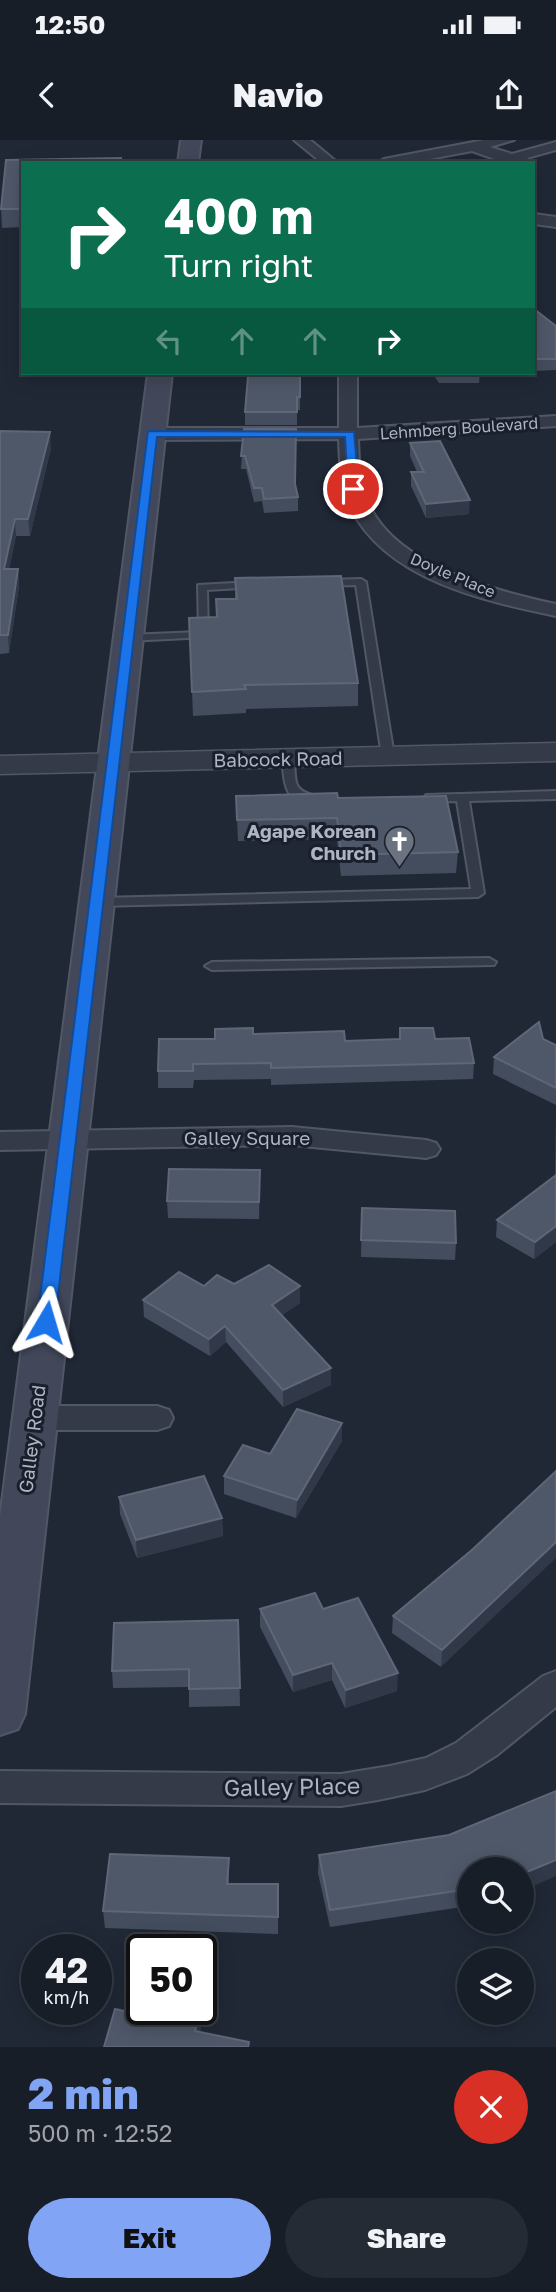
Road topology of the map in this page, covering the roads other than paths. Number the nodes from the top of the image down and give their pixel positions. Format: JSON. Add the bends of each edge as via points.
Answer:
{"nodes":[{"id":1,"x":191,"y":140,"type":"edge"},
{"id":2,"x":301,"y":140,"type":"edge"},
{"id":3,"x":459,"y":140,"type":"edge"},
{"id":4,"x":507,"y":140,"type":"edge"},
{"id":5,"x":556,"y":146,"type":"edge"},
{"id":6,"x":475,"y":147,"type":"junction"},
{"id":7,"x":509,"y":158,"type":"junction"},
{"id":8,"x":188,"y":161,"type":"edge"},
{"id":9,"x":328,"y":161,"type":"edge"},
{"id":10,"x":395,"y":161,"type":"edge"},
{"id":11,"x":496,"y":161,"type":"edge"},
{"id":12,"x":520,"y":161,"type":"edge"},
{"id":13,"x":535,"y":219,"type":"edge"},
{"id":14,"x":556,"y":222,"type":"edge"},
{"id":15,"x":160,"y":375,"type":"edge"},
{"id":16,"x":348,"y":375,"type":"edge"},
{"id":17,"x":556,"y":421,"type":"edge"},
{"id":18,"x":152,"y":434,"type":"junction"},
{"id":19,"x":350,"y":434,"type":"junction"},
{"id":20,"x":308,"y":584,"type":"edge"},
{"id":21,"x":268,"y":585,"type":"edge"},
{"id":22,"x":556,"y":610,"type":"edge"},
{"id":23,"x":128,"y":638,"type":"junction"},
{"id":24,"x":556,"y":752,"type":"edge"},
{"id":25,"x":388,"y":756,"type":"junction"},
{"id":26,"x":288,"y":758,"type":"junction"},
{"id":27,"x":114,"y":763,"type":"junction"},
{"id":28,"x":0,"y":765,"type":"edge"},
{"id":29,"x":556,"y":795,"type":"edge"},
{"id":30,"x":462,"y":797,"type":"junction"},
{"id":31,"x":411,"y":798,"type":"edge"},
{"id":32,"x":322,"y":800,"type":"edge"},
{"id":33,"x":97,"y":902,"type":"junction"},
{"id":34,"x":489,"y":962,"type":"dead end"},
{"id":35,"x":212,"y":966,"type":"dead end"},
{"id":36,"x":69,"y":1139,"type":"junction"},
{"id":37,"x":0,"y":1141,"type":"edge"},
{"id":38,"x":426,"y":1149,"type":"dead end"},
{"id":39,"x":34,"y":1418,"type":"junction"},
{"id":40,"x":157,"y":1418,"type":"dead end"},
{"id":41,"x":556,"y":1686,"type":"edge"},
{"id":42,"x":0,"y":1714,"type":"edge"},
{"id":43,"x":0,"y":1787,"type":"edge"}],
"edges":[{"from":1,"to":8,"type":"main road"},
{"from":2,"to":9,"type":"street"},
{"from":3,"to":6,"type":"street"},
{"from":4,"to":6,"type":"street"},
{"from":5,"to":7,"type":"street"},
{"from":6,"to":7,"type":"street"},
{"from":6,"to":10,"type":"street"},
{"from":7,"to":11,"type":"street"},
{"from":7,"to":12,"type":"street"},
{"from":13,"to":14,"type":"street"},
{"from":15,"to":18,"type":"main road","name":"Galley Road"},
{"from":16,"to":19,"type":"street","name":"Doyle Place"},
{"from":17,"to":19,"type":"street","name":"Lehmberg Boulevard","via":[[471,430]]},
{"from":18,"to":19,"type":"street","name":"Lehmberg Boulevard"},
{"from":18,"to":23,"type":"main road","name":"Galley Road"},
{"from":19,"to":22,"type":"street","name":"Doyle Place","via":[[353,489],[367,521],[382,537],[405,555],[470,586]]},
{"from":20,"to":25,"type":"lane","via":[[361,582]]},
{"from":21,"to":23,"type":"lane","via":[[202,587],[204,635]]},
{"from":23,"to":27,"type":"main road","name":"Galley Road"},
{"from":24,"to":25,"type":"street","name":"Babcock Road"},
{"from":25,"to":26,"type":"street","name":"Babcock Road"},
{"from":26,"to":27,"type":"street","name":"Babcock Road"},
{"from":26,"to":32,"type":"lane","via":[[291,789],[297,795]]},
{"from":27,"to":28,"type":"street","name":"Babcock Road"},
{"from":27,"to":33,"type":"main road","name":"Galley Road"},
{"from":29,"to":30,"type":"lane"},
{"from":30,"to":31,"type":"lane"},
{"from":30,"to":33,"type":"lane","via":[[478,893]]},
{"from":33,"to":36,"type":"main road","name":"Galley Road"},
{"from":34,"to":35,"type":"lane"},
{"from":36,"to":37,"type":"street","name":"Galley Square"},
{"from":36,"to":38,"type":"street","name":"Galley Square","via":[[292,1136]]},
{"from":36,"to":39,"type":"main road","name":"Galley Road"},
{"from":39,"to":40,"type":"street"},
{"from":39,"to":42,"type":"main road","name":"Galley Road"},
{"from":41,"to":43,"type":"street","name":"Galley Place","via":[[483,1744],[439,1769],[397,1782],[341,1790]]}]}
